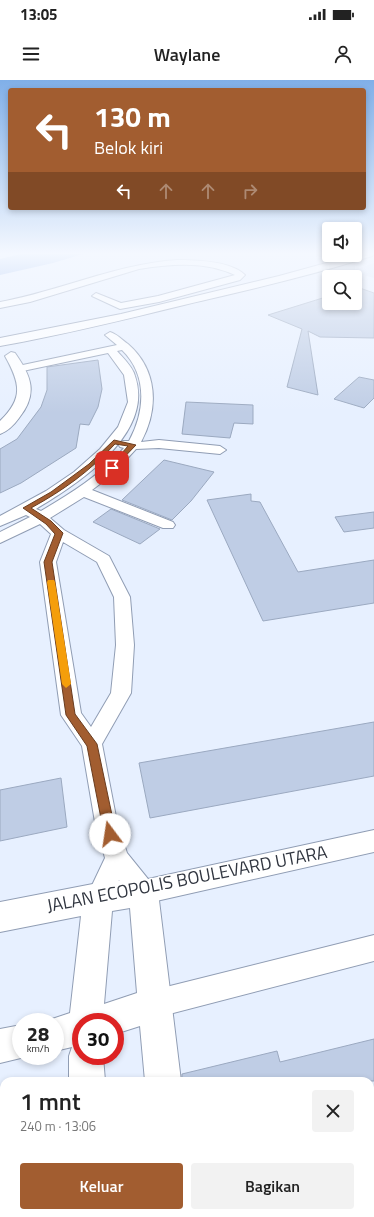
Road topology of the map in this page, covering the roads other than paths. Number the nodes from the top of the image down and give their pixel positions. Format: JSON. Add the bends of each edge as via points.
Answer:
{"nodes":[{"id":1,"x":163,"y":307,"type":"edge"},
{"id":2,"x":126,"y":332,"type":"dead end"},
{"id":3,"x":104,"y":337,"type":"junction"},
{"id":4,"x":0,"y":342,"type":"edge"},
{"id":5,"x":127,"y":346,"type":"junction"},
{"id":6,"x":110,"y":349,"type":"junction"},
{"id":7,"x":25,"y":353,"type":"dead end"},
{"id":8,"x":5,"y":357,"type":"edge"},
{"id":9,"x":18,"y":368,"type":"junction"},
{"id":10,"x":0,"y":429,"type":"edge"},
{"id":11,"x":114,"y":442,"type":"junction"},
{"id":12,"x":133,"y":445,"type":"junction"},
{"id":13,"x":220,"y":450,"type":"dead end"},
{"id":14,"x":82,"y":490,"type":"junction"},
{"id":15,"x":26,"y":508,"type":"junction"},
{"id":16,"x":40,"y":517,"type":"junction"},
{"id":17,"x":0,"y":522,"type":"edge"},
{"id":18,"x":168,"y":525,"type":"dead end"},
{"id":19,"x":59,"y":533,"type":"junction"},
{"id":20,"x":0,"y":538,"type":"edge"},
{"id":21,"x":92,"y":744,"type":"junction"},
{"id":22,"x":374,"y":841,"type":"edge"},
{"id":23,"x":117,"y":859,"type":"junction"},
{"id":24,"x":143,"y":892,"type":"junction"},
{"id":25,"x":98,"y":898,"type":"junction"},
{"id":26,"x":0,"y":917,"type":"edge"},
{"id":27,"x":374,"y":948,"type":"edge"},
{"id":28,"x":154,"y":1004,"type":"junction"},
{"id":29,"x":87,"y":1013,"type":"edge"},
{"id":30,"x":124,"y":1014,"type":"edge"},
{"id":31,"x":12,"y":1044,"type":"edge"},
{"id":32,"x":0,"y":1046,"type":"edge"},
{"id":33,"x":86,"y":1065,"type":"edge"},
{"id":34,"x":87,"y":1077,"type":"edge"},
{"id":35,"x":163,"y":1077,"type":"edge"}],
"edges":[{"from":1,"to":4,"type":"main road","via":[[39,336]]},
{"from":2,"to":3,"type":"main road"},
{"from":3,"to":5,"type":"street"},
{"from":3,"to":6,"type":"street"},
{"from":5,"to":6,"type":"street"},
{"from":5,"to":12,"type":"street","via":[[140,364],[148,389],[146,414]]},
{"from":6,"to":9,"type":"street"},
{"from":6,"to":11,"type":"street","via":[[126,368],[134,390],[131,413]]},
{"from":7,"to":8,"type":"main road"},
{"from":8,"to":9,"type":"main road"},
{"from":9,"to":10,"type":"main road","via":[[24,379],[23,400],[11,420]]},
{"from":11,"to":12,"type":"street"},
{"from":11,"to":15,"type":"street","via":[[92,465],[54,493]]},
{"from":12,"to":13,"type":"street","via":[[159,444]]},
{"from":12,"to":14,"type":"street","via":[[112,468]]},
{"from":14,"to":16,"type":"street"},
{"from":14,"to":18,"type":"street"},
{"from":15,"to":16,"type":"street"},
{"from":15,"to":17,"type":"street"},
{"from":16,"to":19,"type":"street"},
{"from":16,"to":20,"type":"street"},
{"from":19,"to":21,"type":"street","via":[[48,562],[70,715]]},
{"from":19,"to":21,"type":"street","via":[[103,559],[122,597],[125,646],[121,693]]},
{"from":21,"to":23,"type":"street","via":[[106,822]]},
{"from":22,"to":24,"type":"street","name":"JALAN ECOPOLIS BOULEVARD UTARA"},
{"from":23,"to":24,"type":"street"},
{"from":23,"to":25,"type":"street"},
{"from":24,"to":25,"type":"main road","name":"JALAN ECOPOLIS BOULEVARD UTARA"},
{"from":24,"to":28,"type":"main road"},
{"from":25,"to":26,"type":"main road","name":"JALAN ECOPOLIS BOULEVARD UTARA"},
{"from":25,"to":29,"type":"main road"},
{"from":27,"to":28,"type":"street"},
{"from":28,"to":30,"type":"main road"},
{"from":28,"to":35,"type":"main road"},
{"from":31,"to":32,"type":"main road"},
{"from":33,"to":34,"type":"main road"}]}
